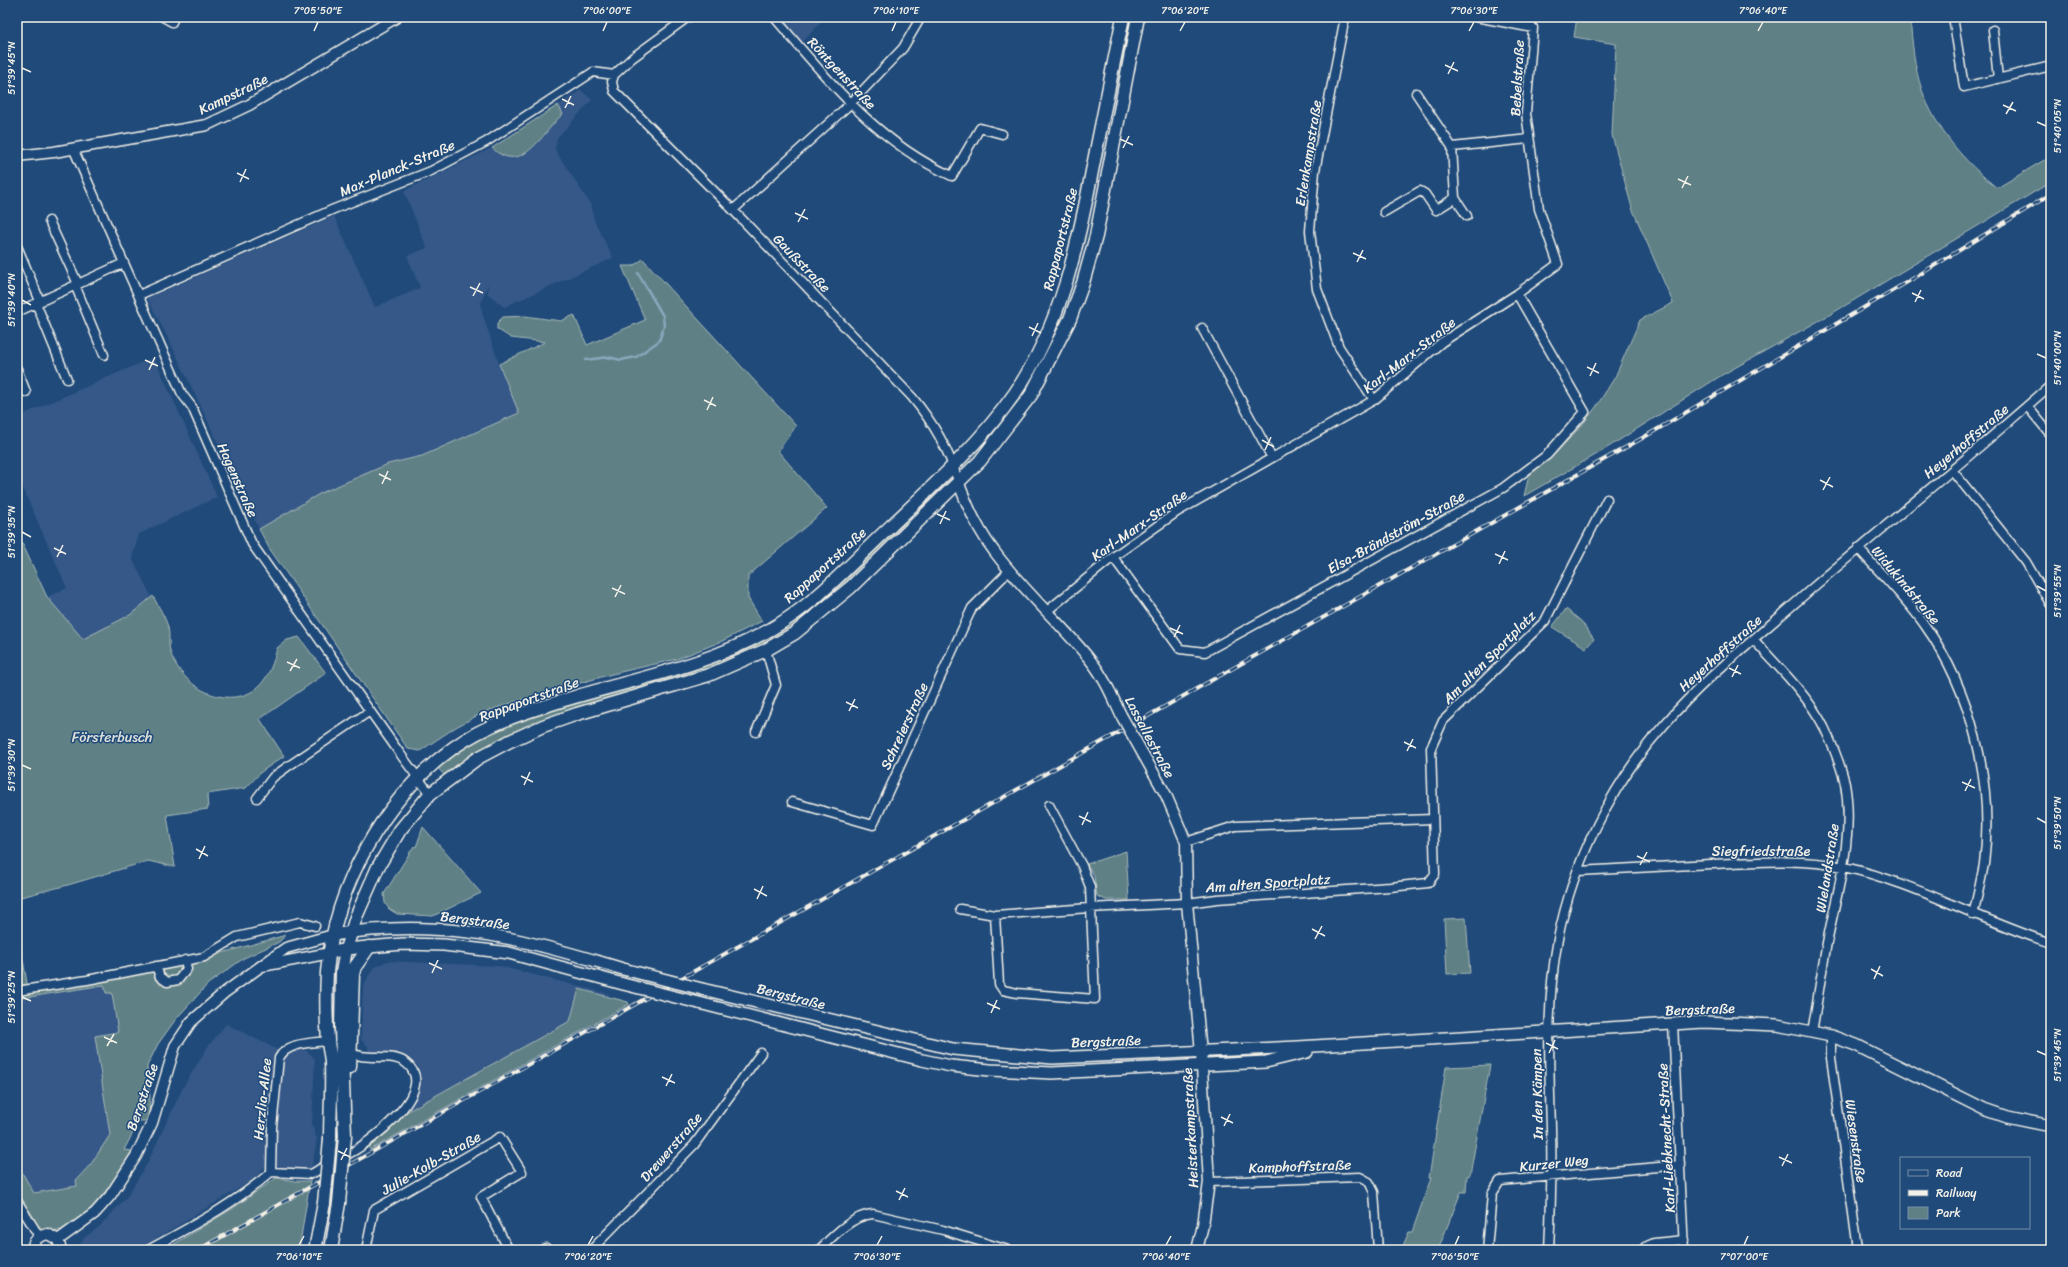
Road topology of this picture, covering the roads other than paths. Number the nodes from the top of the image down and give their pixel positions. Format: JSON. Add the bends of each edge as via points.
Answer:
{"nodes":[{"id":1,"x":163,"y":17,"type":"edge"},
{"id":2,"x":174,"y":17,"type":"edge"},
{"id":3,"x":397,"y":17,"type":"edge"},
{"id":4,"x":688,"y":17,"type":"edge"},
{"id":5,"x":774,"y":17,"type":"edge"},
{"id":6,"x":921,"y":17,"type":"edge"},
{"id":7,"x":1123,"y":17,"type":"edge"},
{"id":8,"x":1138,"y":17,"type":"edge"},
{"id":9,"x":1345,"y":17,"type":"edge"},
{"id":10,"x":1476,"y":17,"type":"edge"},
{"id":11,"x":1954,"y":23,"type":"dead end"},
{"id":12,"x":1993,"y":30,"type":"dead end"},
{"id":13,"x":2051,"y":66,"type":"edge"},
{"id":14,"x":614,"y":75,"type":"junction"},
{"id":15,"x":1998,"y":79,"type":"junction"},
{"id":16,"x":1416,"y":92,"type":"dead end"},
{"id":17,"x":850,"y":104,"type":"junction"},
{"id":18,"x":1002,"y":134,"type":"dead end"},
{"id":19,"x":1530,"y":139,"type":"junction"},
{"id":20,"x":1452,"y":147,"type":"junction"},
{"id":21,"x":73,"y":148,"type":"junction"},
{"id":22,"x":17,"y":156,"type":"edge"},
{"id":23,"x":1454,"y":198,"type":"junction"},
{"id":24,"x":733,"y":210,"type":"junction"},
{"id":25,"x":1384,"y":212,"type":"dead end"},
{"id":26,"x":1467,"y":216,"type":"dead end"},
{"id":27,"x":49,"y":220,"type":"dead end"},
{"id":28,"x":17,"y":246,"type":"edge"},
{"id":29,"x":124,"y":263,"type":"junction"},
{"id":30,"x":1558,"y":264,"type":"joint"},
{"id":31,"x":77,"y":284,"type":"junction"},
{"id":32,"x":1517,"y":294,"type":"junction"},
{"id":33,"x":139,"y":295,"type":"junction"},
{"id":34,"x":38,"y":302,"type":"junction"},
{"id":35,"x":17,"y":312,"type":"edge"},
{"id":36,"x":1202,"y":328,"type":"dead end"},
{"id":37,"x":104,"y":355,"type":"dead end"},
{"id":38,"x":17,"y":369,"type":"edge"},
{"id":39,"x":67,"y":379,"type":"dead end"},
{"id":40,"x":2051,"y":385,"type":"edge"},
{"id":41,"x":26,"y":392,"type":"dead end"},
{"id":42,"x":1374,"y":400,"type":"junction"},
{"id":43,"x":2027,"y":406,"type":"junction"},
{"id":44,"x":2051,"y":435,"type":"edge"},
{"id":45,"x":1272,"y":458,"type":"junction"},
{"id":46,"x":954,"y":466,"type":"junction"},
{"id":47,"x":1952,"y":470,"type":"junction"},
{"id":48,"x":958,"y":481,"type":"junction"},
{"id":49,"x":1606,"y":499,"type":"dead end"},
{"id":50,"x":1858,"y":548,"type":"junction"},
{"id":51,"x":1113,"y":557,"type":"junction"},
{"id":52,"x":1009,"y":571,"type":"junction"},
{"id":53,"x":2051,"y":605,"type":"edge"},
{"id":54,"x":1047,"y":611,"type":"junction"},
{"id":55,"x":1754,"y":640,"type":"junction"},
{"id":56,"x":766,"y":650,"type":"junction"},
{"id":57,"x":370,"y":711,"type":"junction"},
{"id":58,"x":756,"y":732,"type":"dead end"},
{"id":59,"x":417,"y":778,"type":"junction"},
{"id":60,"x":430,"y":794,"type":"junction"},
{"id":61,"x":257,"y":798,"type":"dead end"},
{"id":62,"x":792,"y":802,"type":"dead end"},
{"id":63,"x":1049,"y":805,"type":"dead end"},
{"id":64,"x":1433,"y":819,"type":"junction"},
{"id":65,"x":1186,"y":842,"type":"junction"},
{"id":66,"x":1843,"y":867,"type":"junction"},
{"id":67,"x":1578,"y":871,"type":"junction"},
{"id":68,"x":1187,"y":904,"type":"junction"},
{"id":69,"x":1089,"y":908,"type":"junction"},
{"id":70,"x":960,"y":909,"type":"dead end"},
{"id":71,"x":995,"y":915,"type":"junction"},
{"id":72,"x":1973,"y":915,"type":"junction"},
{"id":73,"x":315,"y":926,"type":"dead end"},
{"id":74,"x":351,"y":932,"type":"junction"},
{"id":75,"x":333,"y":935,"type":"junction"},
{"id":76,"x":2051,"y":943,"type":"edge"},
{"id":77,"x":369,"y":947,"type":"junction"},
{"id":78,"x":346,"y":949,"type":"junction"},
{"id":79,"x":330,"y":952,"type":"junction"},
{"id":80,"x":185,"y":960,"type":"junction"},
{"id":81,"x":156,"y":966,"type":"junction"},
{"id":82,"x":258,"y":967,"type":"junction"},
{"id":83,"x":17,"y":991,"type":"edge"},
{"id":84,"x":1674,"y":1024,"type":"junction"},
{"id":85,"x":1812,"y":1032,"type":"junction"},
{"id":86,"x":1549,"y":1033,"type":"junction"},
{"id":87,"x":1831,"y":1036,"type":"junction"},
{"id":88,"x":328,"y":1040,"type":"junction"},
{"id":89,"x":1331,"y":1045,"type":"junction"},
{"id":90,"x":346,"y":1050,"type":"junction"},
{"id":91,"x":1201,"y":1052,"type":"junction"},
{"id":92,"x":761,"y":1053,"type":"dead end"},
{"id":93,"x":1201,"y":1066,"type":"junction"},
{"id":94,"x":2051,"y":1126,"type":"edge"},
{"id":95,"x":1682,"y":1165,"type":"junction"},
{"id":96,"x":271,"y":1172,"type":"junction"},
{"id":97,"x":1552,"y":1175,"type":"junction"},
{"id":98,"x":1209,"y":1182,"type":"junction"},
{"id":99,"x":17,"y":1201,"type":"edge"},
{"id":100,"x":39,"y":1236,"type":"junction"},
{"id":101,"x":58,"y":1240,"type":"junction"},
{"id":102,"x":1684,"y":1240,"type":"junction"},
{"id":103,"x":32,"y":1250,"type":"edge"},
{"id":104,"x":61,"y":1250,"type":"edge"},
{"id":105,"x":148,"y":1250,"type":"edge"},
{"id":106,"x":315,"y":1250,"type":"edge"},
{"id":107,"x":331,"y":1250,"type":"edge"},
{"id":108,"x":366,"y":1250,"type":"edge"},
{"id":109,"x":508,"y":1250,"type":"edge"},
{"id":110,"x":591,"y":1250,"type":"edge"},
{"id":111,"x":819,"y":1250,"type":"edge"},
{"id":112,"x":1008,"y":1250,"type":"edge"},
{"id":113,"x":1197,"y":1250,"type":"edge"},
{"id":114,"x":1378,"y":1250,"type":"edge"},
{"id":115,"x":1487,"y":1250,"type":"edge"},
{"id":116,"x":1549,"y":1250,"type":"edge"},
{"id":117,"x":1644,"y":1250,"type":"edge"},
{"id":118,"x":1684,"y":1250,"type":"edge"},
{"id":119,"x":1858,"y":1250,"type":"edge"}],
"edges":[{"from":1,"to":2,"type":"street","via":[[172,22]]},
{"from":3,"to":21,"type":"street","name":"Kampstraße","via":[[249,105],[207,125]]},
{"from":4,"to":14,"type":"street","via":[[632,58]]},
{"from":5,"to":17,"type":"street","name":"Röntgenstraße"},
{"from":6,"to":17,"type":"street","via":[[903,48]]},
{"from":7,"to":46,"type":"main road","name":"Rappaportstraße","via":[[1084,217],[1073,264],[1056,315],[1036,357],[1014,393],[974,446]]},
{"from":8,"to":48,"type":"main road","via":[[1096,236],[1070,319],[1031,395],[980,461]]},
{"from":9,"to":42,"type":"street","name":"Erlenkampstraße","via":[[1315,171],[1310,231],[1317,289],[1336,340]]},
{"from":10,"to":19,"type":"street","name":"Bebelstraße","via":[[1533,28],[1526,114]]},
{"from":11,"to":15,"type":"street","via":[[1964,87]]},
{"from":12,"to":15,"type":"street"},
{"from":13,"to":15,"type":"street"},
{"from":14,"to":24,"type":"street","name":"Gaußstraße","via":[[614,91]]},
{"from":14,"to":33,"type":"street","name":"Max-Planck-Straße","via":[[593,72],[486,142],[431,171],[334,209]]},
{"from":16,"to":20,"type":"street"},
{"from":17,"to":18,"type":"street","name":"Röntgenstraße","via":[[889,139],[930,166],[952,176],[980,128]]},
{"from":17,"to":24,"type":"street"},
{"from":19,"to":20,"type":"street"},
{"from":19,"to":30,"type":"street","name":"Bebelstraße","via":[[1539,208]]},
{"from":20,"to":23,"type":"street"},
{"from":21,"to":22,"type":"street","name":"Kampstraße"},
{"from":21,"to":29,"type":"street","name":"Hagenstraße"},
{"from":23,"to":25,"type":"street","via":[[1436,210],[1420,191]]},
{"from":23,"to":26,"type":"street"},
{"from":24,"to":46,"type":"street","name":"Gaußstraße","via":[[912,396],[949,451]]},
{"from":27,"to":31,"type":"street"},
{"from":28,"to":34,"type":"street"},
{"from":29,"to":31,"type":"street"},
{"from":29,"to":33,"type":"street","name":"Hagenstraße"},
{"from":30,"to":32,"type":"street","name":"Karl-Marx-Straße"},
{"from":31,"to":34,"type":"street"},
{"from":31,"to":37,"type":"street"},
{"from":32,"to":42,"type":"street","name":"Karl-Marx-Straße","via":[[1442,342]]},
{"from":32,"to":51,"type":"street","name":"Elsa-Brändström-Straße","via":[[1585,412],[1547,455],[1504,488],[1205,652],[1180,649]]},
{"from":33,"to":57,"type":"street","name":"Hagenstraße","via":[[252,544]]},
{"from":34,"to":35,"type":"street"},
{"from":34,"to":39,"type":"street"},
{"from":36,"to":45,"type":"street"},
{"from":38,"to":41,"type":"street"},
{"from":40,"to":43,"type":"street","name":"Heyerhoffstraße"},
{"from":42,"to":45,"type":"street","name":"Karl-Marx-Straße"},
{"from":43,"to":44,"type":"street"},
{"from":43,"to":47,"type":"street","name":"Heyerhoffstraße"},
{"from":45,"to":51,"type":"street","name":"Karl-Marx-Straße","via":[[1177,512]]},
{"from":46,"to":48,"type":"street","name":"Gaußstraße"},
{"from":46,"to":59,"type":"main road","name":"Rappaportstraße","via":[[814,598],[773,628],[728,651],[677,669],[572,698],[512,718],[453,747]]},
{"from":47,"to":50,"type":"street","name":"Heyerhoffstraße"},
{"from":47,"to":53,"type":"street","via":[[2026,562]]},
{"from":48,"to":52,"type":"street","name":"Lassallestraße","via":[[969,509],[993,550]]},
{"from":48,"to":56,"type":"main road","via":[[851,587],[795,632]]},
{"from":49,"to":64,"type":"street","name":"Am alten Sportplatz","via":[[1545,621],[1443,721],[1431,748]]},
{"from":50,"to":55,"type":"street","name":"Heyerhoffstraße"},
{"from":50,"to":72,"type":"street","name":"Widukindstraße","via":[[1924,624],[1955,676],[1970,718],[1981,759],[1986,809],[1984,864]]},
{"from":51,"to":54,"type":"street","name":"Karl-Marx-Straße"},
{"from":52,"to":54,"type":"street","name":"Lassallestraße"},
{"from":52,"to":62,"type":"street","name":"Schreierstraße","via":[[972,608],[873,825]]},
{"from":54,"to":65,"type":"street","name":"Lassallestraße","bridge":true,"via":[[1091,661],[1108,687],[1166,795]]},
{"from":55,"to":66,"type":"street","name":"Wielandstraße","via":[[1801,692],[1823,726],[1835,752],[1845,783],[1848,819]]},
{"from":55,"to":67,"type":"street","name":"Heyerhoffstraße","via":[[1664,724],[1638,757],[1605,812]]},
{"from":56,"to":58,"type":"street","via":[[776,685]]},
{"from":56,"to":60,"type":"main road","via":[[709,675],[543,726],[478,758]]},
{"from":57,"to":59,"type":"street","name":"Hagenstraße"},
{"from":57,"to":61,"type":"street","via":[[286,767]]},
{"from":59,"to":60,"type":"street","name":"Hagenstraße"},
{"from":59,"to":75,"type":"main road","name":"Rappaportstraße","via":[[396,802],[367,845],[352,877]]},
{"from":60,"to":74,"type":"main road","via":[[413,812],[386,853]]},
{"from":63,"to":69,"type":"street","via":[[1082,866],[1090,887]]},
{"from":64,"to":65,"type":"street","via":[[1235,826]]},
{"from":64,"to":68,"type":"street","name":"Am alten Sportplatz","via":[[1436,874],[1428,883],[1390,888],[1217,899]]},
{"from":65,"to":68,"type":"street","name":"Lassallestraße"},
{"from":66,"to":67,"type":"street","name":"Siegfriedstraße","via":[[1802,862],[1758,862]]},
{"from":66,"to":72,"type":"street","name":"Siegfriedstraße","via":[[1885,878]]},
{"from":66,"to":85,"type":"street","name":"Wielandstraße"},
{"from":67,"to":86,"type":"street","name":"Heyerhoffstraße","via":[[1558,940]]},
{"from":68,"to":69,"type":"street","name":"Am alten Sportplatz"},
{"from":68,"to":91,"type":"street","name":"Lassallestraße"},
{"from":69,"to":71,"type":"street","name":"Am alten Sportplatz"},
{"from":69,"to":71,"type":"street","via":[[1095,999],[1003,990],[999,984]]},
{"from":70,"to":71,"type":"street","name":"Am alten Sportplatz"},
{"from":72,"to":76,"type":"street","name":"Siegfriedstraße"},
{"from":73,"to":80,"type":"street","via":[[300,922],[237,937],[204,957]]},
{"from":74,"to":75,"type":"main road","name":"Bergstraße"},
{"from":74,"to":78,"type":"main road"},
{"from":74,"to":91,"type":"main road","name":"Bergstraße","bridge":true,"via":[[444,930],[512,939],[702,989],[953,1049],[1052,1058]]},
{"from":75,"to":79,"type":"main road"},
{"from":75,"to":82,"type":"street","name":"Bergstraße","via":[[286,948]]},
{"from":77,"to":78,"type":"main road","name":"Bergstraße"},
{"from":77,"to":90,"type":"main road","via":[[353,974]]},
{"from":77,"to":93,"type":"main road","name":"Bergstraße","bridge":true,"via":[[403,944],[444,945],[509,953],[950,1066],[1052,1073]]},
{"from":78,"to":79,"type":"main road","name":"Bergstraße"},
{"from":78,"to":90,"type":"main road","via":[[342,981]]},
{"from":79,"to":82,"type":"street","name":"Bergstraße"},
{"from":79,"to":88,"type":"main road","via":[[327,974]]},
{"from":80,"to":81,"type":"street"},
{"from":80,"to":81,"type":"street","via":[[187,969],[178,980],[167,982],[160,977]]},
{"from":81,"to":83,"type":"street"},
{"from":82,"to":101,"type":"street","name":"Bergstraße","via":[[224,992],[191,1022],[175,1046],[152,1123],[136,1156],[110,1196],[95,1213]]},
{"from":84,"to":85,"type":"main road","name":"Bergstraße","via":[[1745,1022],[1777,1024]]},
{"from":84,"to":86,"type":"main road","name":"Bergstraße"},
{"from":84,"to":95,"type":"street","name":"Karl-Liebknecht-Straße"},
{"from":85,"to":87,"type":"main road","name":"Bergstraße"},
{"from":86,"to":89,"type":"main road","name":"Bergstraße"},
{"from":86,"to":97,"type":"street","name":"In den Kämpen"},
{"from":87,"to":94,"type":"main road","name":"Bergstraße","via":[[1873,1052],[1958,1098],[1984,1109]]},
{"from":87,"to":119,"type":"street","name":"Wiesenstraße","via":[[1831,1058]]},
{"from":88,"to":96,"type":"street","name":"Herzlia-Allee","via":[[288,1048],[279,1058],[272,1126]]},
{"from":88,"to":106,"type":"main road","bridge":true,"via":[[331,1060],[330,1139],[324,1204]]},
{"from":89,"to":91,"type":"main road","name":"Bergstraße"},
{"from":89,"to":93,"type":"main road","name":"Bergstraße","via":[[1266,1062]]},
{"from":90,"to":96,"type":"street","via":[[360,1058],[395,1058],[406,1064],[415,1077],[415,1089],[410,1098],[396,1116],[364,1143],[315,1172]]},
{"from":90,"to":107,"type":"main road","bridge":true,"via":[[345,1136],[339,1203]]},
{"from":91,"to":93,"type":"street","name":"Heisterkampstraße"},
{"from":92,"to":110,"type":"street","name":"Drewerstraße","via":[[694,1145]]},
{"from":93,"to":98,"type":"street","name":"Heisterkampstraße"},
{"from":95,"to":97,"type":"street","name":"Kurzer Weg"},
{"from":95,"to":102,"type":"street","name":"Karl-Liebknecht-Straße"},
{"from":96,"to":105,"type":"street","via":[[207,1217]]},
{"from":97,"to":115,"type":"street","name":"Kurzer Weg","via":[[1500,1181],[1492,1194]]},
{"from":97,"to":116,"type":"street","name":"In den Kämpen"},
{"from":98,"to":113,"type":"street","name":"Heisterkampstraße"},
{"from":98,"to":114,"type":"street","name":"Kamphoffstraße","via":[[1360,1177],[1369,1182],[1374,1192]]},
{"from":99,"to":100,"type":"street"},
{"from":100,"to":101,"type":"street","via":[[48,1234]]},
{"from":100,"to":103,"type":"street"},
{"from":101,"to":104,"type":"street"},
{"from":102,"to":117,"type":"street","via":[[1654,1243]]},
{"from":102,"to":118,"type":"street","name":"Karl-Liebknecht-Straße"},
{"from":108,"to":109,"type":"street","name":"Julie-Kolb-Straße","via":[[374,1210],[500,1137],[522,1172],[481,1197]]},
{"from":111,"to":112,"type":"street","via":[[829,1239],[863,1214],[873,1214],[943,1230]]}]}
